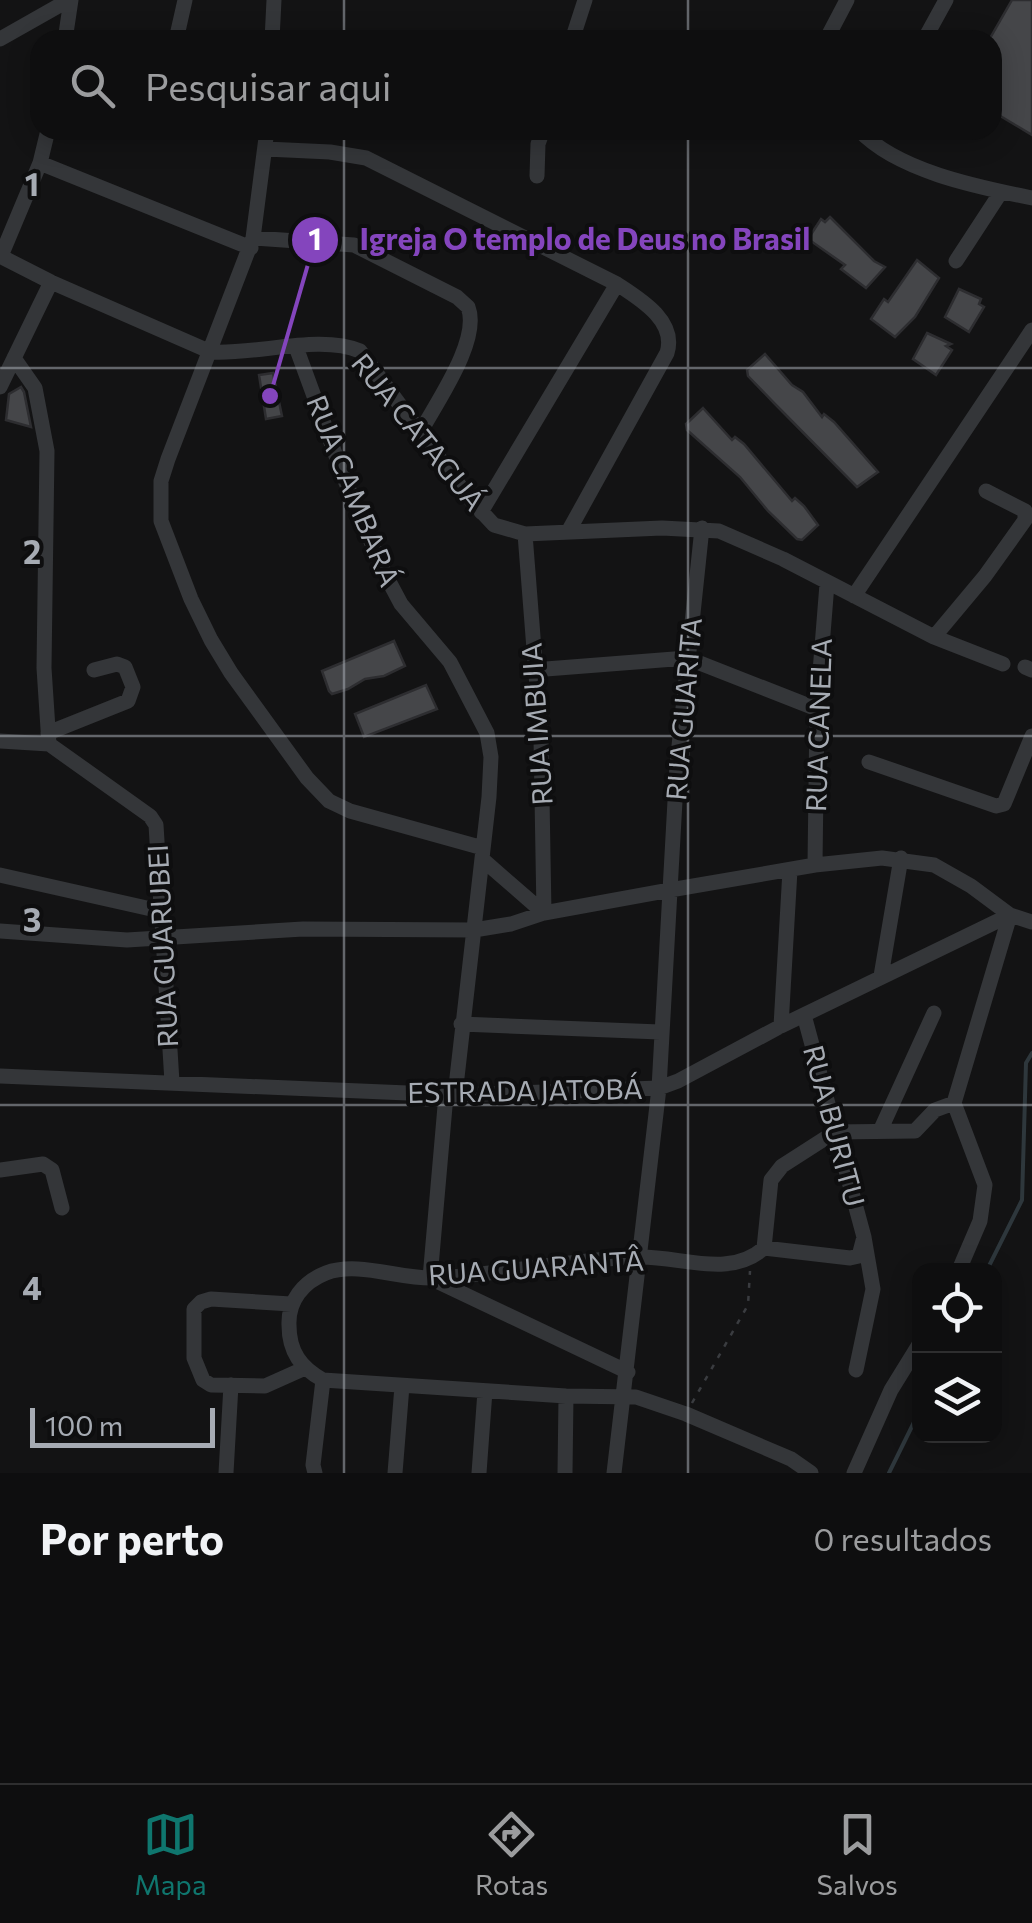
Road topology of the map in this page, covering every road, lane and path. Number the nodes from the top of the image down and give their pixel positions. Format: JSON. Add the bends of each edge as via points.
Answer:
{"nodes":[{"id":1,"x":70,"y":0,"type":"edge"},
{"id":2,"x":185,"y":0,"type":"edge"},
{"id":3,"x":274,"y":0,"type":"edge"},
{"id":4,"x":585,"y":0,"type":"edge"},
{"id":5,"x":847,"y":0,"type":"edge"},
{"id":6,"x":946,"y":0,"type":"edge"},
{"id":7,"x":66,"y":30,"type":"edge"},
{"id":8,"x":178,"y":30,"type":"edge"},
{"id":9,"x":272,"y":30,"type":"edge"},
{"id":10,"x":575,"y":30,"type":"edge"},
{"id":11,"x":831,"y":30,"type":"edge"},
{"id":12,"x":930,"y":30,"type":"edge"},
{"id":13,"x":0,"y":39,"type":"edge"},
{"id":14,"x":46,"y":140,"type":"edge"},
{"id":15,"x":266,"y":140,"type":"edge"},
{"id":16,"x":275,"y":140,"type":"edge"},
{"id":17,"x":539,"y":140,"type":"edge"},
{"id":18,"x":869,"y":140,"type":"edge"},
{"id":19,"x":40,"y":163,"type":"junction"},
{"id":20,"x":537,"y":176,"type":"dead end"},
{"id":21,"x":1000,"y":192,"type":"junction"},
{"id":22,"x":1032,"y":198,"type":"edge"},
{"id":23,"x":252,"y":243,"type":"junction"},
{"id":24,"x":0,"y":256,"type":"edge"},
{"id":25,"x":956,"y":261,"type":"dead end"},
{"id":26,"x":51,"y":282,"type":"junction"},
{"id":27,"x":618,"y":284,"type":"junction"},
{"id":28,"x":1032,"y":330,"type":"edge"},
{"id":29,"x":296,"y":347,"type":"junction"},
{"id":30,"x":211,"y":352,"type":"junction"},
{"id":31,"x":14,"y":358,"type":"junction"},
{"id":32,"x":0,"y":387,"type":"edge"},
{"id":33,"x":420,"y":432,"type":"junction"},
{"id":34,"x":986,"y":491,"type":"dead end"},
{"id":35,"x":482,"y":512,"type":"junction"},
{"id":36,"x":1028,"y":517,"type":"edge"},
{"id":37,"x":702,"y":528,"type":"junction"},
{"id":38,"x":568,"y":532,"type":"junction"},
{"id":39,"x":524,"y":534,"type":"junction"},
{"id":40,"x":827,"y":584,"type":"junction"},
{"id":41,"x":854,"y":596,"type":"junction"},
{"id":42,"x":934,"y":637,"type":"junction"},
{"id":43,"x":688,"y":658,"type":"junction"},
{"id":44,"x":1003,"y":664,"type":"dead end"},
{"id":45,"x":94,"y":670,"type":"dead end"},
{"id":46,"x":533,"y":670,"type":"junction"},
{"id":47,"x":817,"y":709,"type":"junction"},
{"id":48,"x":1032,"y":736,"type":"edge"},
{"id":49,"x":49,"y":738,"type":"junction"},
{"id":50,"x":0,"y":741,"type":"edge"},
{"id":51,"x":869,"y":762,"type":"dead end"},
{"id":52,"x":482,"y":854,"type":"junction"},
{"id":53,"x":901,"y":858,"type":"junction"},
{"id":54,"x":814,"y":865,"type":"junction"},
{"id":55,"x":790,"y":870,"type":"junction"},
{"id":56,"x":0,"y":875,"type":"edge"},
{"id":57,"x":670,"y":890,"type":"junction"},
{"id":58,"x":160,"y":911,"type":"junction"},
{"id":59,"x":544,"y":914,"type":"junction"},
{"id":60,"x":1010,"y":915,"type":"junction"},
{"id":61,"x":1032,"y":922,"type":"edge"},
{"id":62,"x":474,"y":930,"type":"junction"},
{"id":63,"x":0,"y":931,"type":"edge"},
{"id":64,"x":162,"y":940,"type":"junction"},
{"id":65,"x":881,"y":976,"type":"junction"},
{"id":66,"x":934,"y":1013,"type":"dead end"},
{"id":67,"x":804,"y":1015,"type":"junction"},
{"id":68,"x":461,"y":1024,"type":"junction"},
{"id":69,"x":781,"y":1026,"type":"junction"},
{"id":70,"x":660,"y":1032,"type":"junction"},
{"id":71,"x":0,"y":1076,"type":"edge"},
{"id":72,"x":172,"y":1082,"type":"junction"},
{"id":73,"x":659,"y":1088,"type":"junction"},
{"id":74,"x":450,"y":1095,"type":"junction"},
{"id":75,"x":954,"y":1103,"type":"junction"},
{"id":76,"x":834,"y":1132,"type":"junction"},
{"id":77,"x":880,"y":1132,"type":"junction"},
{"id":78,"x":0,"y":1170,"type":"edge"},
{"id":79,"x":62,"y":1208,"type":"dead end"},
{"id":80,"x":864,"y":1237,"type":"junction"},
{"id":81,"x":764,"y":1248,"type":"junction"},
{"id":82,"x":641,"y":1257,"type":"junction"},
{"id":83,"x":750,"y":1260,"type":"junction"},
{"id":84,"x":962,"y":1263,"type":"edge"},
{"id":85,"x":430,"y":1278,"type":"junction"},
{"id":86,"x":291,"y":1304,"type":"junction"},
{"id":87,"x":914,"y":1353,"type":"edge"},
{"id":88,"x":304,"y":1368,"type":"junction"},
{"id":89,"x":856,"y":1370,"type":"dead end"},
{"id":90,"x":628,"y":1372,"type":"junction"},
{"id":91,"x":324,"y":1380,"type":"junction"},
{"id":92,"x":232,"y":1386,"type":"junction"},
{"id":93,"x":402,"y":1386,"type":"junction"},
{"id":94,"x":485,"y":1390,"type":"junction"},
{"id":95,"x":624,"y":1395,"type":"junction"},
{"id":96,"x":566,"y":1396,"type":"junction"},
{"id":97,"x":686,"y":1414,"type":"junction"},
{"id":98,"x":226,"y":1473,"type":"edge"},
{"id":99,"x":316,"y":1473,"type":"edge"},
{"id":100,"x":395,"y":1473,"type":"edge"},
{"id":101,"x":479,"y":1473,"type":"edge"},
{"id":102,"x":564,"y":1473,"type":"edge"},
{"id":103,"x":614,"y":1473,"type":"edge"},
{"id":104,"x":811,"y":1473,"type":"edge"},
{"id":105,"x":854,"y":1473,"type":"edge"}],
"edges":[{"from":1,"to":7,"type":"street"},
{"from":1,"to":13,"type":"street"},
{"from":2,"to":8,"type":"street"},
{"from":3,"to":9,"type":"street"},
{"from":4,"to":10,"type":"street"},
{"from":5,"to":11,"type":"street"},
{"from":6,"to":12,"type":"street"},
{"from":14,"to":19,"type":"street"},
{"from":15,"to":23,"type":"street"},
{"from":16,"to":27,"type":"street","via":[[366,158]]},
{"from":17,"to":20,"type":"street"},
{"from":18,"to":21,"type":"street","via":[[896,159]]},
{"from":19,"to":23,"type":"street"},
{"from":19,"to":24,"type":"street"},
{"from":21,"to":22,"type":"street"},
{"from":21,"to":25,"type":"street"},
{"from":23,"to":30,"type":"street"},
{"from":23,"to":33,"type":"street","via":[[354,245],[468,307],[472,328]]},
{"from":24,"to":26,"type":"street","name":"RUA CATAGUÁ"},
{"from":26,"to":30,"type":"street","name":"RUA CATAGUÁ"},
{"from":26,"to":31,"type":"street"},
{"from":27,"to":35,"type":"street"},
{"from":27,"to":38,"type":"street","via":[[650,306],[670,344]]},
{"from":28,"to":41,"type":"street"},
{"from":29,"to":30,"type":"street","name":"RUA CATAGUÁ"},
{"from":29,"to":33,"type":"street","name":"RUA CATAGUÁ","via":[[344,344],[360,351]]},
{"from":29,"to":52,"type":"street","name":"RUA CAMBARÁ","via":[[384,572],[401,604],[450,662],[487,734],[491,773]]},
{"from":30,"to":52,"type":"street","via":[[172,446],[160,502],[164,534],[210,640],[329,801]]},
{"from":31,"to":32,"type":"street"},
{"from":31,"to":49,"type":"street","via":[[35,388],[46,451]]},
{"from":33,"to":35,"type":"street","name":"RUA CATAGUÁ"},
{"from":34,"to":36,"type":"street","via":[[1017,504]]},
{"from":35,"to":39,"type":"street","name":"RUA CATAGUÁ","via":[[494,524]]},
{"from":36,"to":42,"type":"street"},
{"from":37,"to":38,"type":"street"},
{"from":37,"to":40,"type":"street","via":[[739,538]]},
{"from":37,"to":43,"type":"street","name":"RUA GUARITA"},
{"from":38,"to":39,"type":"street"},
{"from":39,"to":46,"type":"street","name":"RUA IMBUIA"},
{"from":40,"to":41,"type":"street"},
{"from":40,"to":47,"type":"street","name":"RUA CANELA"},
{"from":41,"to":42,"type":"street"},
{"from":42,"to":44,"type":"street"},
{"from":43,"to":46,"type":"street"},
{"from":43,"to":47,"type":"street"},
{"from":43,"to":57,"type":"street","name":"RUA GUARITA"},
{"from":45,"to":49,"type":"street","via":[[125,667],[133,687],[128,701]]},
{"from":46,"to":59,"type":"street","name":"RUA IMBUIA"},
{"from":47,"to":54,"type":"street","name":"RUA CANELA"},
{"from":48,"to":51,"type":"street","via":[[1004,804],[996,806]]},
{"from":49,"to":50,"type":"street"},
{"from":49,"to":58,"type":"street","name":"RUA GUARUBEI","via":[[156,825]]},
{"from":52,"to":59,"type":"street"},
{"from":52,"to":62,"type":"street","name":"RUA CAMBARÁ"},
{"from":53,"to":54,"type":"street"},
{"from":53,"to":60,"type":"street","via":[[934,865]]},
{"from":53,"to":65,"type":"street"},
{"from":54,"to":55,"type":"street"},
{"from":55,"to":57,"type":"street"},
{"from":55,"to":69,"type":"street"},
{"from":56,"to":58,"type":"street"},
{"from":57,"to":59,"type":"street"},
{"from":57,"to":70,"type":"street","name":"RUA GUARITA"},
{"from":58,"to":64,"type":"street","name":"RUA GUARUBEI"},
{"from":59,"to":62,"type":"street"},
{"from":60,"to":61,"type":"street"},
{"from":60,"to":65,"type":"street","name":"ESTRADA JATOBÁ"},
{"from":60,"to":75,"type":"street"},
{"from":62,"to":64,"type":"street","via":[[303,930]]},
{"from":62,"to":68,"type":"street","name":"RUA CAMBARÁ"},
{"from":63,"to":64,"type":"street"},
{"from":64,"to":72,"type":"street","name":"RUA GUARUBEI"},
{"from":65,"to":67,"type":"street","name":"ESTRADA JATOBÁ"},
{"from":66,"to":77,"type":"street"},
{"from":67,"to":69,"type":"street","name":"ESTRADA JATOBÁ"},
{"from":67,"to":76,"type":"street","name":"RUA BURITU"},
{"from":68,"to":70,"type":"street"},
{"from":68,"to":74,"type":"street","name":"RUA CAMBARÁ"},
{"from":69,"to":73,"type":"street","name":"ESTRADA JATOBÁ"},
{"from":70,"to":73,"type":"street","name":"RUA GUARITA"},
{"from":71,"to":72,"type":"street","name":"ESTRADA JATOBÁ"},
{"from":72,"to":74,"type":"street","name":"ESTRADA JATOBÁ"},
{"from":73,"to":74,"type":"street","name":"ESTRADA JATOBÁ"},
{"from":73,"to":82,"type":"street"},
{"from":74,"to":85,"type":"street","name":"RUA CAMBARÁ"},
{"from":75,"to":77,"type":"street","via":[[935,1110],[914,1131]]},
{"from":75,"to":84,"type":"street","via":[[986,1185]]},
{"from":76,"to":77,"type":"street"},
{"from":76,"to":80,"type":"street","name":"RUA BURITU"},
{"from":76,"to":81,"type":"street","via":[[771,1180]]},
{"from":78,"to":79,"type":"street","via":[[43,1164],[52,1170]]},
{"from":80,"to":81,"type":"street","via":[[859,1256],[850,1258]]},
{"from":80,"to":89,"type":"street","name":"RUA BURITU","via":[[873,1290]]},
{"from":81,"to":83,"type":"street"},
{"from":82,"to":83,"type":"street","name":"RUA GUARANTÂ","via":[[726,1265]]},
{"from":82,"to":85,"type":"street","name":"RUA GUARANTÂ"},
{"from":82,"to":90,"type":"street"},
{"from":83,"to":97,"type":"path","via":[[748,1305]]},
{"from":85,"to":86,"type":"street","name":"RUA GUARANTÂ","via":[[327,1273]]},
{"from":85,"to":90,"type":"street"},
{"from":86,"to":88,"type":"street","via":[[290,1335]]},
{"from":86,"to":92,"type":"street","via":[[211,1299],[194,1309],[194,1358],[203,1380]]},
{"from":87,"to":105,"type":"street"},
{"from":88,"to":91,"type":"street"},
{"from":88,"to":92,"type":"street","via":[[265,1386]]},
{"from":90,"to":95,"type":"street"},
{"from":91,"to":93,"type":"street"},
{"from":91,"to":99,"type":"street"},
{"from":92,"to":98,"type":"street"},
{"from":93,"to":94,"type":"street"},
{"from":93,"to":100,"type":"street"},
{"from":94,"to":96,"type":"street"},
{"from":94,"to":101,"type":"street"},
{"from":95,"to":96,"type":"street"},
{"from":95,"to":97,"type":"street"},
{"from":95,"to":103,"type":"street"},
{"from":96,"to":102,"type":"street"},
{"from":97,"to":104,"type":"street","via":[[792,1458]]}]}
